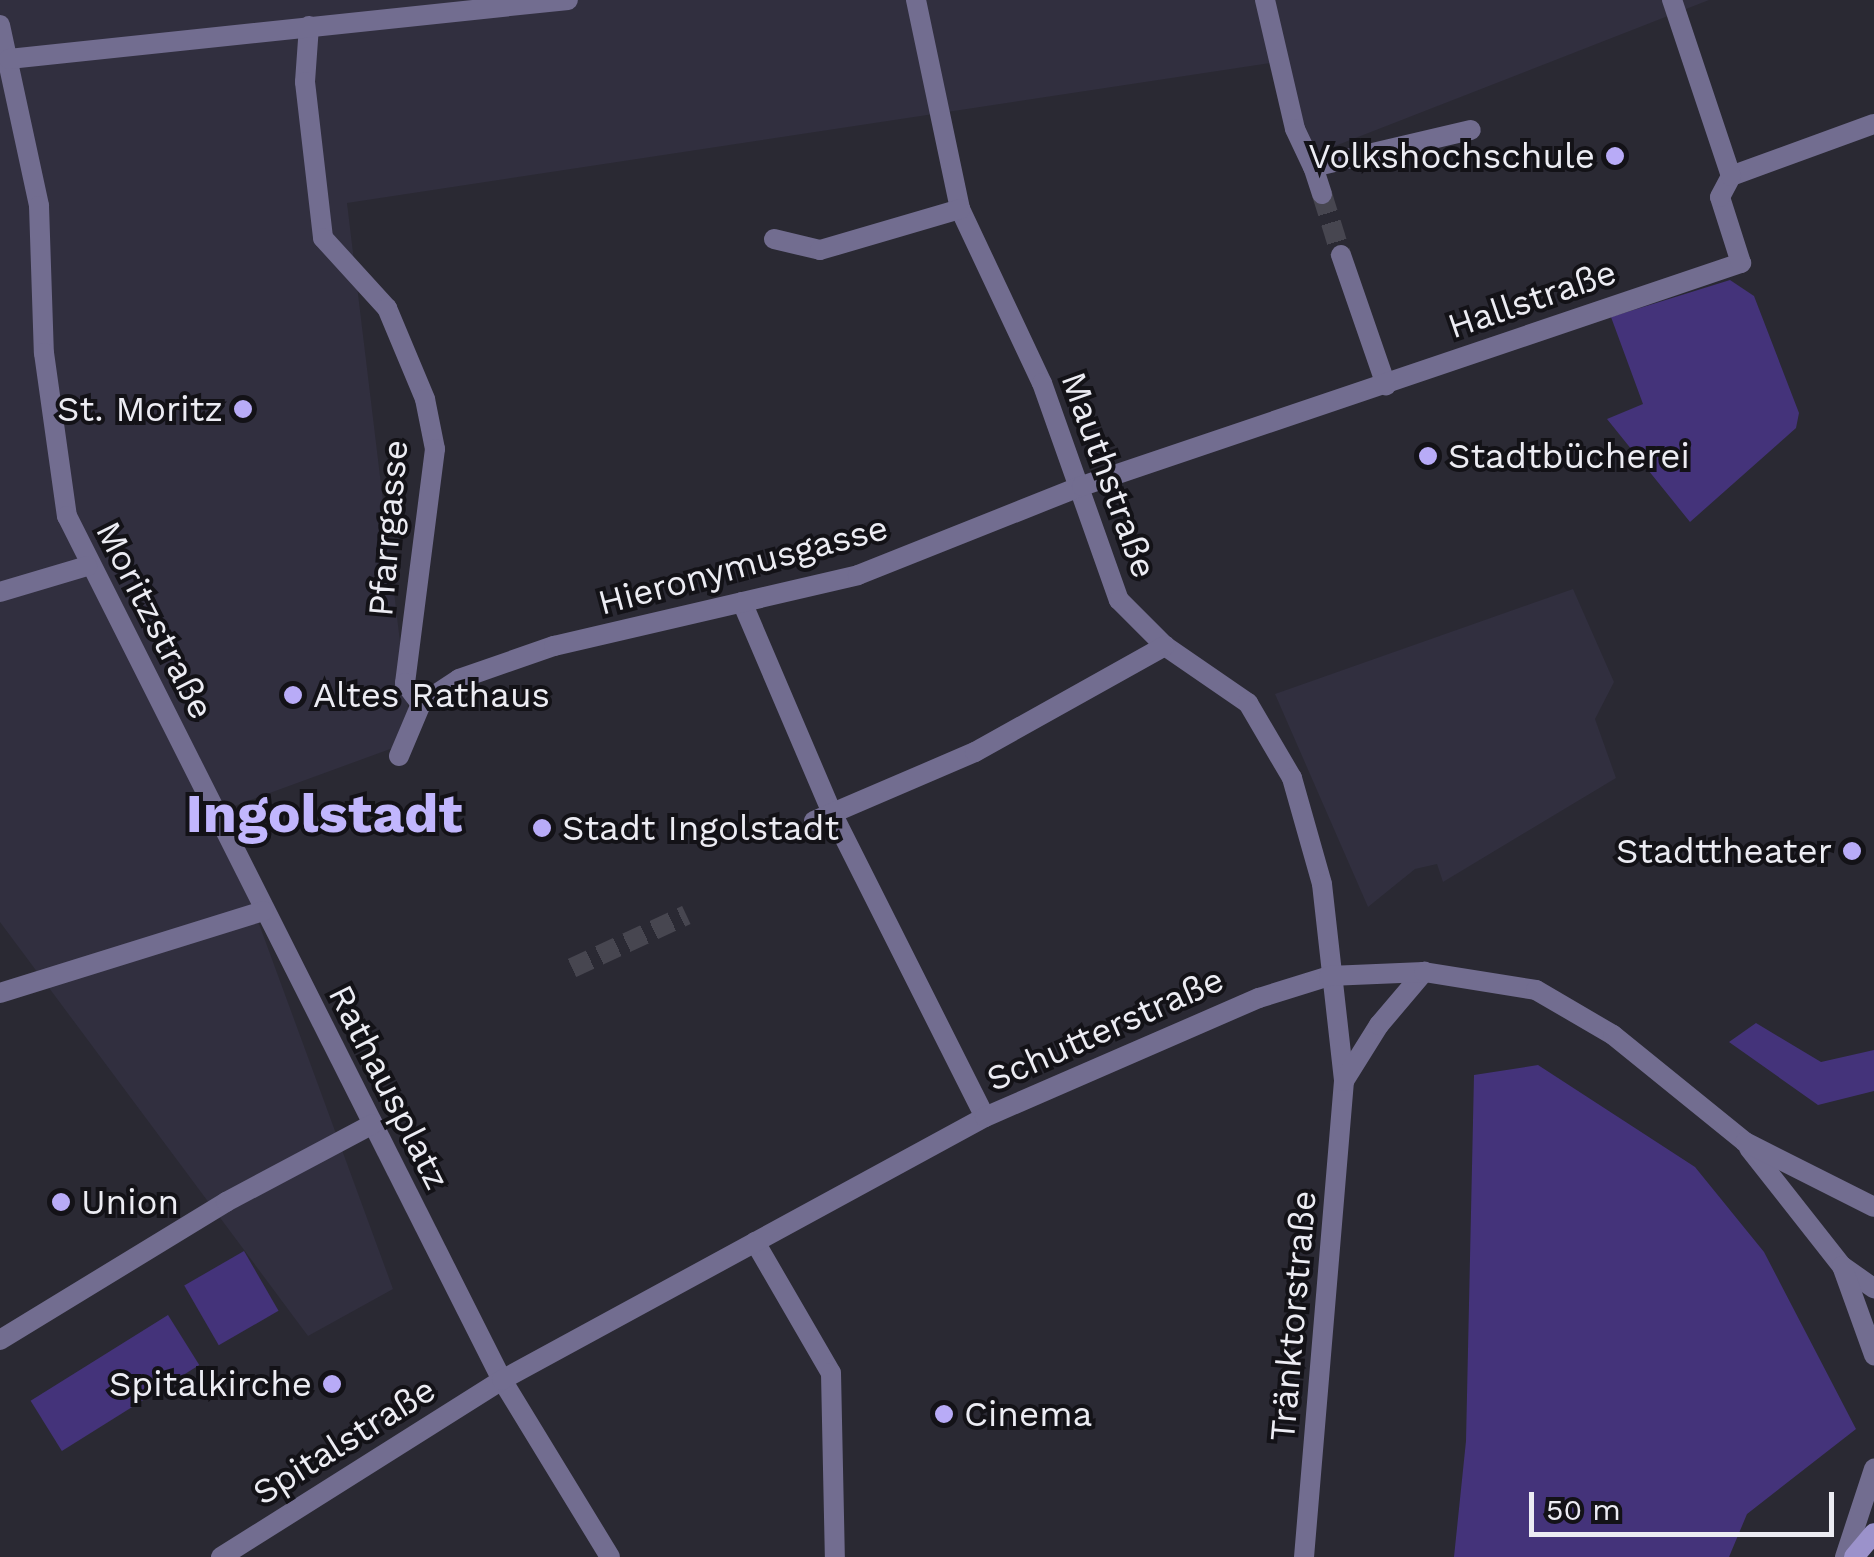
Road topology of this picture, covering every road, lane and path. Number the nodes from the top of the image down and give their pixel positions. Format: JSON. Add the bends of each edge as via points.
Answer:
{"nodes":[{"id":1,"x":568,"y":0,"type":"edge"},
{"id":2,"x":916,"y":0,"type":"edge"},
{"id":3,"x":1266,"y":0,"type":"edge"},
{"id":4,"x":1672,"y":0,"type":"edge"},
{"id":5,"x":0,"y":25,"type":"edge"},
{"id":6,"x":310,"y":26,"type":"junction"},
{"id":7,"x":9,"y":60,"type":"junction"},
{"id":8,"x":1874,"y":124,"type":"edge"},
{"id":9,"x":1471,"y":130,"type":"dead end"},
{"id":10,"x":1313,"y":166,"type":"junction"},
{"id":11,"x":1731,"y":176,"type":"junction"},
{"id":12,"x":1322,"y":194,"type":"tunnel mouth"},
{"id":13,"x":960,"y":208,"type":"junction"},
{"id":14,"x":774,"y":239,"type":"dead end"},
{"id":15,"x":1341,"y":255,"type":"tunnel mouth"},
{"id":16,"x":1386,"y":385,"type":"junction"},
{"id":17,"x":1080,"y":480,"type":"junction"},
{"id":18,"x":87,"y":566,"type":"junction"},
{"id":19,"x":0,"y":592,"type":"edge"},
{"id":20,"x":736,"y":603,"type":"junction"},
{"id":21,"x":1165,"y":646,"type":"junction"},
{"id":22,"x":421,"y":704,"type":"junction"},
{"id":23,"x":400,"y":756,"type":"dead end"},
{"id":24,"x":833,"y":813,"type":"junction"},
{"id":25,"x":218,"y":823,"type":"joint"},
{"id":26,"x":264,"y":912,"type":"junction"},
{"id":27,"x":1424,"y":972,"type":"junction"},
{"id":28,"x":1329,"y":976,"type":"junction"},
{"id":29,"x":0,"y":992,"type":"edge"},
{"id":30,"x":1344,"y":1081,"type":"junction"},
{"id":31,"x":985,"y":1117,"type":"junction"},
{"id":32,"x":372,"y":1124,"type":"junction"},
{"id":33,"x":1744,"y":1142,"type":"junction"},
{"id":34,"x":1874,"y":1207,"type":"edge"},
{"id":35,"x":755,"y":1242,"type":"junction"},
{"id":36,"x":1842,"y":1266,"type":"junction"},
{"id":37,"x":1874,"y":1288,"type":"edge"},
{"id":38,"x":0,"y":1340,"type":"edge"},
{"id":39,"x":1874,"y":1354,"type":"edge"},
{"id":40,"x":502,"y":1380,"type":"junction"},
{"id":41,"x":1874,"y":1470,"type":"edge"},
{"id":42,"x":1874,"y":1534,"type":"edge"},
{"id":43,"x":221,"y":1557,"type":"edge"},
{"id":44,"x":610,"y":1557,"type":"edge"},
{"id":45,"x":836,"y":1557,"type":"edge"},
{"id":46,"x":1304,"y":1557,"type":"edge"},
{"id":47,"x":1845,"y":1557,"type":"edge"},
{"id":48,"x":1854,"y":1557,"type":"edge"}],
"edges":[{"from":1,"to":6,"type":"street"},
{"from":2,"to":13,"type":"street","name":"Mauthstraße"},
{"from":3,"to":10,"type":"street","via":[[1295,129]]},
{"from":4,"to":11,"type":"street","name":"Hallstraße"},
{"from":5,"to":7,"type":"street","name":"Moritzstraße"},
{"from":6,"to":7,"type":"street"},
{"from":6,"to":22,"type":"street","name":"Pfarrgasse","via":[[305,82],[323,238],[387,308],[424,399],[435,449],[405,683]]},
{"from":7,"to":18,"type":"street","name":"Moritzstraße","via":[[39,206],[52,432],[66,516]]},
{"from":8,"to":11,"type":"street"},
{"from":9,"to":10,"type":"street"},
{"from":10,"to":12,"type":"street"},
{"from":11,"to":16,"type":"street","name":"Hallstraße","via":[[1720,197],[1741,263]]},
{"from":13,"to":14,"type":"street","via":[[820,250]]},
{"from":13,"to":17,"type":"street","name":"Mauthstraße"},
{"from":15,"to":16,"type":"street"},
{"from":16,"to":17,"type":"street","name":"Hallstraße"},
{"from":17,"to":20,"type":"street","name":"Hieronymusgasse","via":[[858,575]]},
{"from":17,"to":21,"type":"street","name":"Mauthstraße","via":[[1119,600]]},
{"from":18,"to":19,"type":"street"},
{"from":18,"to":25,"type":"street","name":"Moritzstraße"},
{"from":20,"to":22,"type":"street","name":"Hieronymusgasse","via":[[554,646],[458,679]]},
{"from":20,"to":24,"type":"street"},
{"from":21,"to":24,"type":"street","via":[[975,752]]},
{"from":21,"to":28,"type":"street","name":"Mauthstraße","via":[[1248,703],[1292,778],[1322,884]]},
{"from":22,"to":23,"type":"street"},
{"from":24,"to":31,"type":"street"},
{"from":25,"to":26,"type":"street","name":"Rathausplatz"},
{"from":26,"to":29,"type":"street"},
{"from":26,"to":32,"type":"street","name":"Rathausplatz"},
{"from":27,"to":28,"type":"street","name":"Schutterstraße"},
{"from":27,"to":30,"type":"street","name":"Tränktorstraße","via":[[1378,1024]]},
{"from":27,"to":33,"type":"street","name":"Schutterstraße","via":[[1536,990],[1613,1035]]},
{"from":28,"to":30,"type":"street","name":"Tränktorstraße"},
{"from":28,"to":31,"type":"street","name":"Schutterstraße","via":[[1259,998]]},
{"from":30,"to":46,"type":"street","name":"Tränktorstraße"},
{"from":31,"to":35,"type":"street","name":"Schutterstraße"},
{"from":32,"to":38,"type":"street","via":[[226,1202]]},
{"from":32,"to":40,"type":"street","name":"Rathausplatz"},
{"from":33,"to":34,"type":"street","name":"Schutterstraße"},
{"from":33,"to":36,"type":"street","name":"Schutterstraße"},
{"from":35,"to":40,"type":"street","name":"Schutterstraße"},
{"from":35,"to":45,"type":"street","via":[[832,1373]]},
{"from":36,"to":37,"type":"street","name":"Schutterstraße"},
{"from":36,"to":39,"type":"street","name":"Schutterstraße"},
{"from":40,"to":43,"type":"street","name":"Spitalstraße"},
{"from":40,"to":44,"type":"street","name":"Rathausplatz"},
{"from":41,"to":47,"type":"street"},
{"from":42,"to":48,"type":"street"}]}
